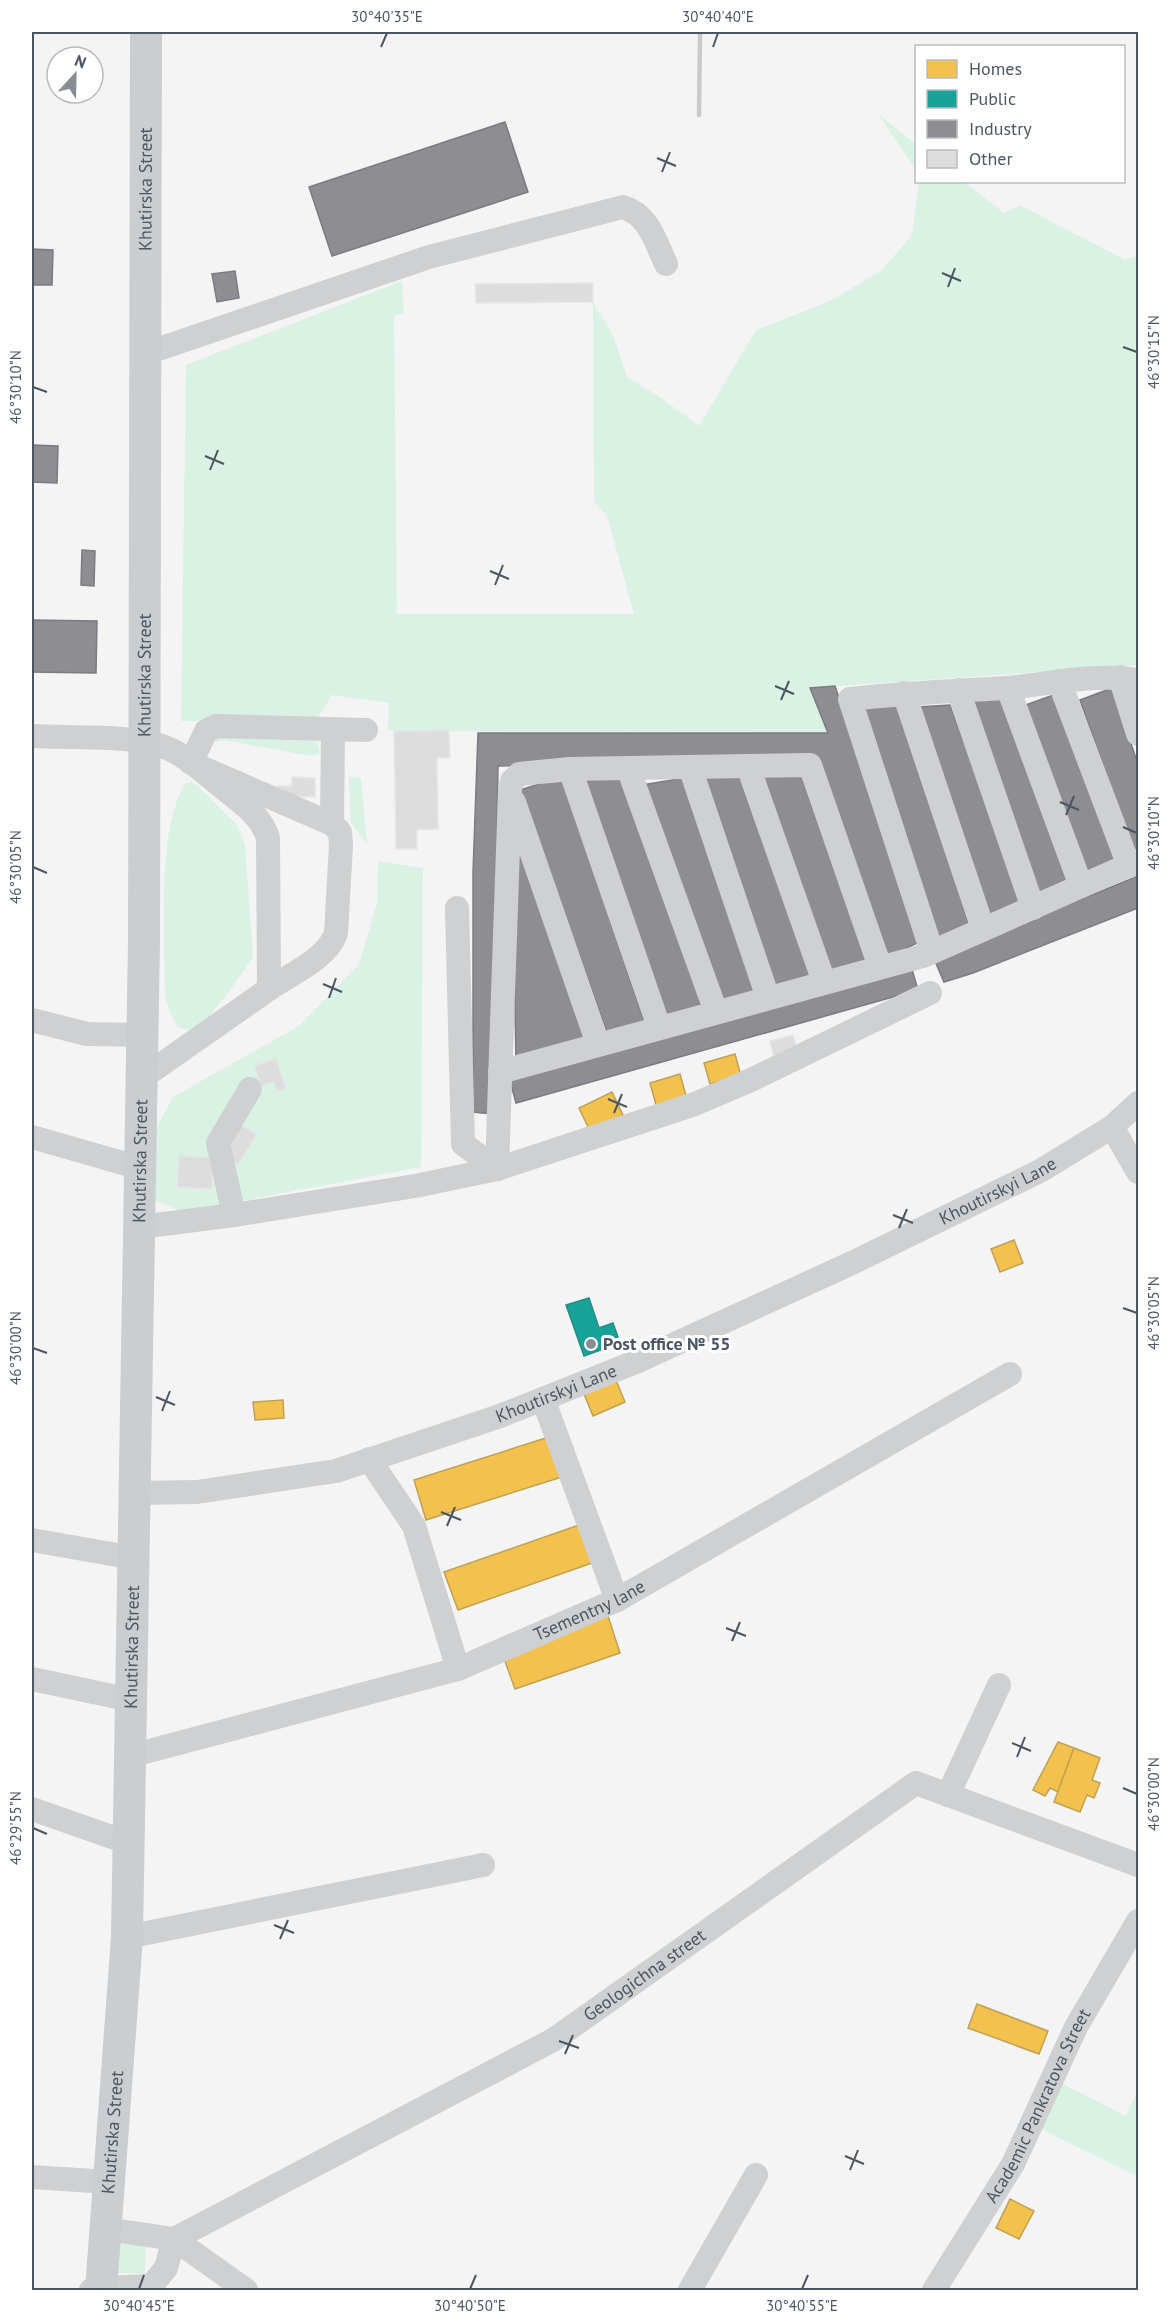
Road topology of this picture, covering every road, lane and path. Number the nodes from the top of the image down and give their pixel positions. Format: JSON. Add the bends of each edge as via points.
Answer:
{"nodes":[{"id":1,"x":146,"y":32,"type":"edge"},
{"id":2,"x":666,"y":264,"type":"dead end"},
{"id":3,"x":144,"y":354,"type":"junction"},
{"id":4,"x":1129,"y":678,"type":"edge"},
{"id":5,"x":1059,"y":681,"type":"junction"},
{"id":6,"x":1008,"y":688,"type":"junction"},
{"id":7,"x":958,"y":690,"type":"junction"},
{"id":8,"x":904,"y":693,"type":"junction"},
{"id":9,"x":333,"y":729,"type":"junction"},
{"id":10,"x":366,"y":730,"type":"dead end"},
{"id":11,"x":1138,"y":734,"type":"edge"},
{"id":12,"x":32,"y":736,"type":"edge"},
{"id":13,"x":144,"y":742,"type":"junction"},
{"id":14,"x":191,"y":763,"type":"junction"},
{"id":15,"x":748,"y":766,"type":"junction"},
{"id":16,"x":690,"y":767,"type":"junction"},
{"id":17,"x":628,"y":768,"type":"junction"},
{"id":18,"x":570,"y":769,"type":"junction"},
{"id":19,"x":510,"y":790,"type":"junction"},
{"id":20,"x":332,"y":824,"type":"junction"},
{"id":21,"x":1133,"y":863,"type":"edge"},
{"id":22,"x":1081,"y":886,"type":"junction"},
{"id":23,"x":457,"y":908,"type":"dead end"},
{"id":24,"x":1033,"y":908,"type":"junction"},
{"id":25,"x":983,"y":929,"type":"junction"},
{"id":26,"x":932,"y":952,"type":"junction"},
{"id":27,"x":880,"y":967,"type":"junction"},
{"id":28,"x":824,"y":982,"type":"junction"},
{"id":29,"x":270,"y":989,"type":"junction"},
{"id":30,"x":930,"y":993,"type":"dead end"},
{"id":31,"x":768,"y":998,"type":"junction"},
{"id":32,"x":716,"y":1012,"type":"junction"},
{"id":33,"x":32,"y":1020,"type":"edge"},
{"id":34,"x":659,"y":1027,"type":"junction"},
{"id":35,"x":143,"y":1035,"type":"junction"},
{"id":36,"x":598,"y":1044,"type":"junction"},
{"id":37,"x":500,"y":1072,"type":"junction"},
{"id":38,"x":142,"y":1078,"type":"junction"},
{"id":39,"x":250,"y":1089,"type":"dead end"},
{"id":40,"x":1138,"y":1103,"type":"edge"},
{"id":41,"x":1112,"y":1127,"type":"junction"},
{"id":42,"x":32,"y":1137,"type":"edge"},
{"id":43,"x":140,"y":1168,"type":"junction"},
{"id":44,"x":496,"y":1169,"type":"junction"},
{"id":45,"x":1138,"y":1172,"type":"edge"},
{"id":46,"x":234,"y":1215,"type":"junction"},
{"id":47,"x":140,"y":1227,"type":"junction"},
{"id":48,"x":1010,"y":1374,"type":"dead end"},
{"id":49,"x":543,"y":1399,"type":"junction"},
{"id":50,"x":369,"y":1460,"type":"junction"},
{"id":51,"x":135,"y":1493,"type":"junction"},
{"id":52,"x":32,"y":1540,"type":"edge"},
{"id":53,"x":134,"y":1558,"type":"junction"},
{"id":54,"x":616,"y":1600,"type":"junction"},
{"id":55,"x":458,"y":1669,"type":"junction"},
{"id":56,"x":32,"y":1679,"type":"edge"},
{"id":57,"x":999,"y":1685,"type":"dead end"},
{"id":58,"x":131,"y":1700,"type":"junction"},
{"id":59,"x":130,"y":1756,"type":"junction"},
{"id":60,"x":948,"y":1795,"type":"junction"},
{"id":61,"x":32,"y":1809,"type":"edge"},
{"id":62,"x":129,"y":1843,"type":"junction"},
{"id":63,"x":483,"y":1865,"type":"dead end"},
{"id":64,"x":1138,"y":1865,"type":"edge"},
{"id":65,"x":1138,"y":1921,"type":"edge"},
{"id":66,"x":127,"y":1936,"type":"junction"},
{"id":67,"x":756,"y":2175,"type":"dead end"},
{"id":68,"x":32,"y":2177,"type":"edge"},
{"id":69,"x":109,"y":2182,"type":"junction"},
{"id":70,"x":106,"y":2229,"type":"junction"},
{"id":71,"x":174,"y":2240,"type":"junction"},
{"id":72,"x":98,"y":2290,"type":"edge"},
{"id":73,"x":246,"y":2290,"type":"edge"},
{"id":74,"x":690,"y":2290,"type":"edge"},
{"id":75,"x":934,"y":2290,"type":"edge"}],
"edges":[{"from":1,"to":3,"type":"main road","name":"Khutirska Street"},
{"from":2,"to":3,"type":"street","via":[[644,218],[623,207],[429,257]]},
{"from":3,"to":13,"type":"main road","name":"Khutirska Street"},
{"from":4,"to":5,"type":"street"},
{"from":4,"to":11,"type":"street"},
{"from":5,"to":6,"type":"street"},
{"from":5,"to":21,"type":"street"},
{"from":6,"to":7,"type":"street"},
{"from":6,"to":22,"type":"street"},
{"from":7,"to":8,"type":"street"},
{"from":7,"to":24,"type":"street"},
{"from":8,"to":25,"type":"street"},
{"from":8,"to":26,"type":"street","via":[[850,699]]},
{"from":9,"to":10,"type":"street"},
{"from":9,"to":14,"type":"street","via":[[216,726],[206,731]]},
{"from":9,"to":20,"type":"street"},
{"from":12,"to":13,"type":"street"},
{"from":13,"to":14,"type":"street","via":[[159,745]]},
{"from":13,"to":35,"type":"main road","name":"Khutirska Street"},
{"from":14,"to":20,"type":"street"},
{"from":14,"to":29,"type":"street","via":[[254,813],[268,838]]},
{"from":15,"to":16,"type":"street"},
{"from":15,"to":27,"type":"street","via":[[810,765]]},
{"from":15,"to":28,"type":"street"},
{"from":16,"to":17,"type":"street"},
{"from":16,"to":31,"type":"street"},
{"from":17,"to":18,"type":"street"},
{"from":17,"to":32,"type":"street"},
{"from":18,"to":19,"type":"street","via":[[519,774]]},
{"from":18,"to":34,"type":"street"},
{"from":19,"to":36,"type":"street"},
{"from":19,"to":37,"type":"street"},
{"from":20,"to":29,"type":"street","via":[[340,832],[341,845],[333,941],[323,953]]},
{"from":21,"to":22,"type":"street"},
{"from":22,"to":24,"type":"street"},
{"from":23,"to":44,"type":"street","via":[[463,1144]]},
{"from":24,"to":25,"type":"street"},
{"from":25,"to":26,"type":"street"},
{"from":26,"to":27,"type":"street"},
{"from":27,"to":28,"type":"street"},
{"from":28,"to":31,"type":"street"},
{"from":29,"to":38,"type":"street"},
{"from":30,"to":44,"type":"street","via":[[695,1104]]},
{"from":31,"to":32,"type":"street"},
{"from":32,"to":34,"type":"street"},
{"from":33,"to":35,"type":"street","via":[[87,1034]]},
{"from":34,"to":36,"type":"street"},
{"from":35,"to":38,"type":"main road","name":"Khutirska Street"},
{"from":36,"to":37,"type":"street"},
{"from":37,"to":44,"type":"street"},
{"from":38,"to":43,"type":"main road","name":"Khutirska Street"},
{"from":39,"to":46,"type":"street","via":[[218,1143]]},
{"from":40,"to":41,"type":"street","name":"Khoutirskyi Lane"},
{"from":41,"to":45,"type":"street"},
{"from":41,"to":49,"type":"street","name":"Khoutirskyi Lane","via":[[1040,1171],[854,1262],[639,1361]]},
{"from":42,"to":43,"type":"street"},
{"from":43,"to":47,"type":"main road","name":"Khutirska Street"},
{"from":44,"to":46,"type":"street"},
{"from":46,"to":47,"type":"street"},
{"from":47,"to":51,"type":"main road","name":"Khutirska Street"},
{"from":48,"to":54,"type":"street","name":"Tsementny lane"},
{"from":49,"to":50,"type":"street","name":"Khoutirskyi Lane"},
{"from":49,"to":54,"type":"street"},
{"from":50,"to":51,"type":"street","name":"Khoutirskyi Lane","via":[[336,1471],[197,1492]]},
{"from":50,"to":55,"type":"street","via":[[414,1526]]},
{"from":51,"to":53,"type":"main road","name":"Khutirska Street"},
{"from":52,"to":53,"type":"street"},
{"from":53,"to":58,"type":"main road","name":"Khutirska Street"},
{"from":54,"to":55,"type":"street","name":"Tsementny lane"},
{"from":55,"to":59,"type":"street","name":"Tsementny lane"},
{"from":56,"to":58,"type":"street"},
{"from":57,"to":60,"type":"street"},
{"from":58,"to":59,"type":"main road","name":"Khutirska Street"},
{"from":59,"to":62,"type":"main road","name":"Khutirska Street"},
{"from":60,"to":64,"type":"street","name":"Geologichna street"},
{"from":60,"to":71,"type":"street","name":"Geologichna street","via":[[916,1783],[553,2040]]},
{"from":61,"to":62,"type":"street"},
{"from":62,"to":66,"type":"main road","name":"Khutirska Street"},
{"from":63,"to":66,"type":"street"},
{"from":65,"to":75,"type":"street","name":"Academic Pankratova Street","via":[[1076,2026],[1014,2164]]},
{"from":66,"to":69,"type":"main road","name":"Khutirska Street"},
{"from":67,"to":74,"type":"street"},
{"from":68,"to":69,"type":"street"},
{"from":69,"to":70,"type":"main road","name":"Khutirska Street"},
{"from":70,"to":71,"type":"street"},
{"from":70,"to":72,"type":"main road","name":"Khutirska Street"},
{"from":71,"to":72,"type":"street","via":[[166,2268],[151,2286]]},
{"from":71,"to":73,"type":"street"}]}
